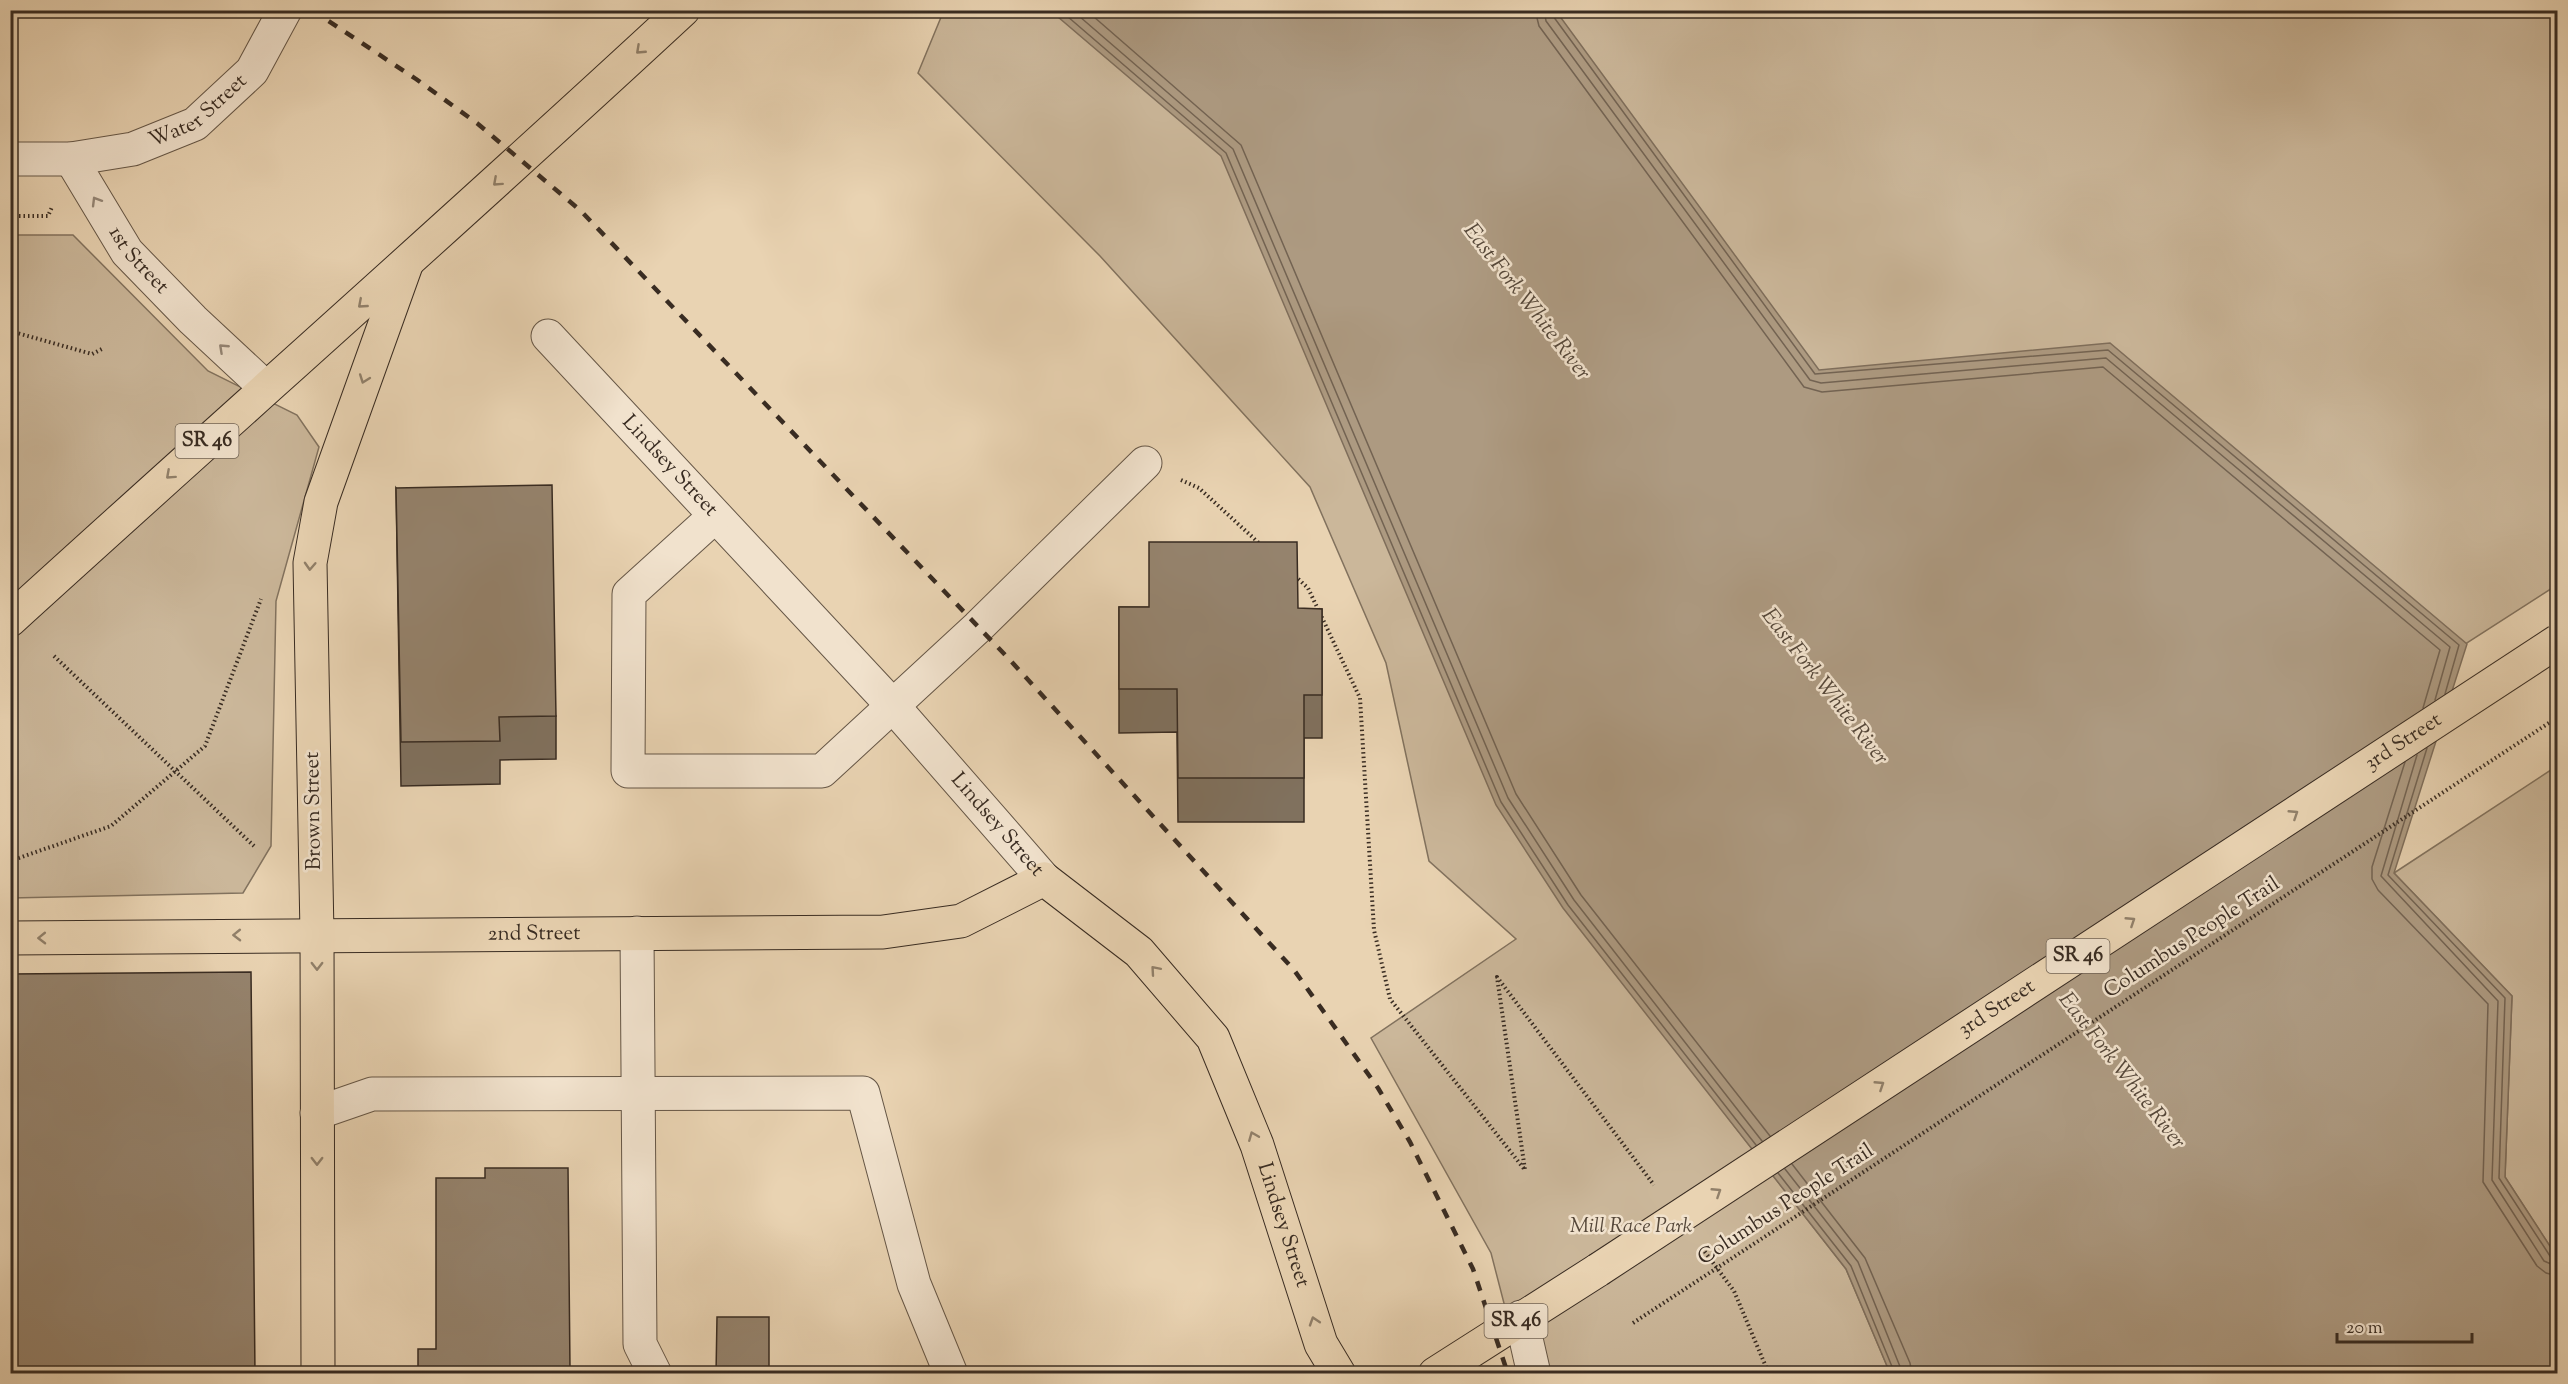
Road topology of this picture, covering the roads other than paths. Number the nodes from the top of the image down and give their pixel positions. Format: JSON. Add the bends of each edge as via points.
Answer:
{"nodes":[{"id":1,"x":285,"y":10,"type":"edge"},
{"id":2,"x":683,"y":10,"type":"edge"},
{"id":3,"x":10,"y":159,"type":"edge"},
{"id":4,"x":71,"y":159,"type":"junction"},
{"id":5,"x":406,"y":265,"type":"junction"},
{"id":6,"x":548,"y":336,"type":"dead end"},
{"id":7,"x":266,"y":388,"type":"junction"},
{"id":8,"x":1145,"y":463,"type":"road end"},
{"id":9,"x":715,"y":516,"type":"junction"},
{"id":10,"x":10,"y":620,"type":"edge"},
{"id":11,"x":2558,"y":641,"type":"edge"},
{"id":12,"x":893,"y":706,"type":"junction"},
{"id":13,"x":1044,"y":879,"type":"junction"},
{"id":14,"x":637,"y":933,"type":"junction"},
{"id":15,"x":317,"y":934,"type":"junction"},
{"id":16,"x":10,"y":938,"type":"edge"},
{"id":17,"x":637,"y":1093,"type":"junction"},
{"id":18,"x":317,"y":1113,"type":"junction"},
{"id":19,"x":1521,"y":1317,"type":"junction"},
{"id":20,"x":944,"y":1372,"type":"edge"},
{"id":21,"x":318,"y":1374,"type":"edge"},
{"id":22,"x":655,"y":1374,"type":"edge"},
{"id":23,"x":1339,"y":1374,"type":"edge"},
{"id":24,"x":1436,"y":1374,"type":"edge"},
{"id":25,"x":1534,"y":1374,"type":"edge"}],
"edges":[{"from":1,"to":4,"type":"street","name":"Water Street","via":[[252,71],[195,124],[133,149]]},
{"from":2,"to":5,"type":"main road","number":"SR 46","one_way":true},
{"from":3,"to":4,"type":"street"},
{"from":7,"to":4,"type":"street","name":"1st Street","one_way":true,"via":[[127,252]]},
{"from":5,"to":7,"type":"main road","number":"SR 46","one_way":true},
{"from":5,"to":15,"type":"main road","name":"Brown Street","one_way":true,"via":[[321,502],[309,563]]},
{"from":6,"to":9,"type":"street","name":"Lindsey Street"},
{"from":7,"to":10,"type":"main road","number":"SR 46","one_way":true},
{"from":8,"to":12,"type":"street"},
{"from":9,"to":12,"type":"street","name":"Lindsey Street"},
{"from":9,"to":12,"type":"street","via":[[630,594],[628,771],[822,771]]},
{"from":19,"to":11,"type":"main road","name":"3rd Street","number":"SR 46","one_way":true,"bridge":true},
{"from":12,"to":13,"type":"street","name":"Lindsey Street"},
{"from":13,"to":14,"type":"main road","name":"2nd Street","via":[[961,921],[883,932]]},
{"from":23,"to":13,"type":"main road","name":"Lindsey Street","one_way":true,"via":[[1321,1344],[1257,1145],[1213,1038],[1139,952]]},
{"from":14,"to":15,"type":"main road","name":"2nd Street"},
{"from":14,"to":17,"type":"street"},
{"from":15,"to":16,"type":"main road","name":"2nd Street","one_way":true},
{"from":15,"to":18,"type":"main road","name":"Brown Street","one_way":true},
{"from":17,"to":18,"type":"street","via":[[372,1094]]},
{"from":17,"to":20,"type":"street","via":[[863,1093],[914,1284]]},
{"from":17,"to":22,"type":"street","via":[[640,1344]]},
{"from":18,"to":21,"type":"main road","name":"Brown Street","one_way":true},
{"from":19,"to":24,"type":"main road","name":"3rd Street","number":"SR 46"},
{"from":19,"to":25,"type":"street"}]}
